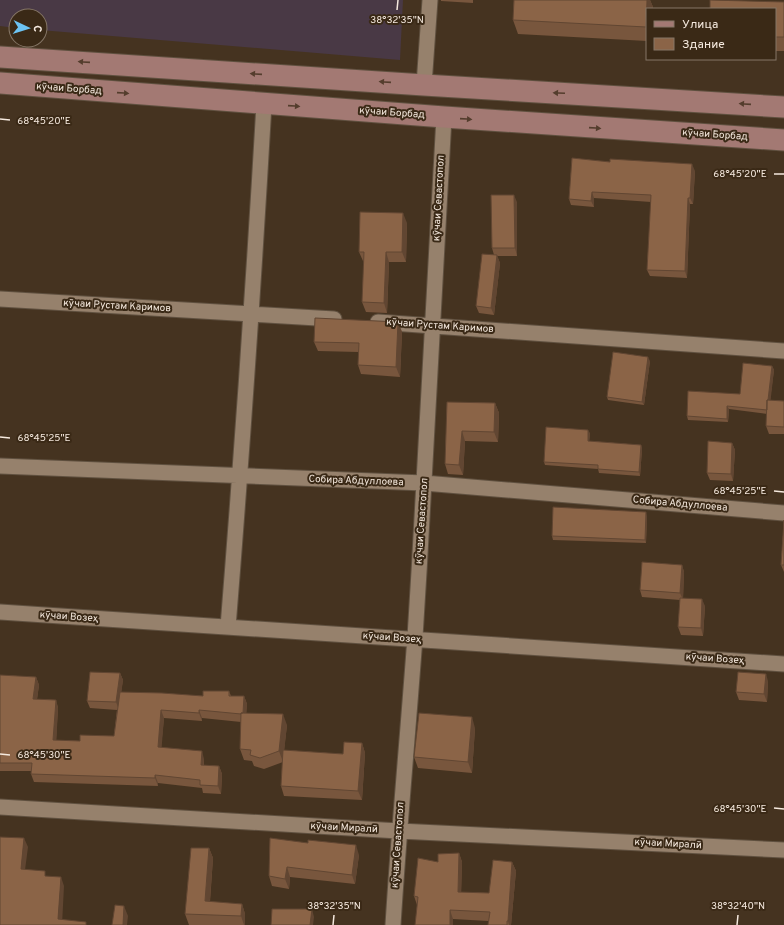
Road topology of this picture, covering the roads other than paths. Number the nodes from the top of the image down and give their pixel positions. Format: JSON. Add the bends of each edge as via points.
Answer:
{"nodes":[{"id":1,"x":430,"y":0,"type":"edge"},
{"id":2,"x":0,"y":57,"type":"edge"},
{"id":3,"x":0,"y":83,"type":"edge"},
{"id":4,"x":424,"y":85,"type":"junction"},
{"id":5,"x":264,"y":104,"type":"junction"},
{"id":6,"x":784,"y":107,"type":"edge"},
{"id":7,"x":444,"y":117,"type":"junction"},
{"id":8,"x":784,"y":140,"type":"edge"},
{"id":9,"x":0,"y":299,"type":"edge"},
{"id":10,"x":252,"y":314,"type":"junction"},
{"id":11,"x":346,"y":320,"type":"edge"},
{"id":12,"x":362,"y":321,"type":"edge"},
{"id":13,"x":432,"y":325,"type":"junction"},
{"id":14,"x":784,"y":351,"type":"edge"},
{"id":15,"x":0,"y":466,"type":"edge"},
{"id":16,"x":240,"y":476,"type":"junction"},
{"id":17,"x":424,"y":483,"type":"junction"},
{"id":18,"x":784,"y":513,"type":"edge"},
{"id":19,"x":0,"y":612,"type":"edge"},
{"id":20,"x":228,"y":627,"type":"junction"},
{"id":21,"x":414,"y":639,"type":"junction"},
{"id":22,"x":784,"y":664,"type":"edge"},
{"id":23,"x":0,"y":807,"type":"edge"},
{"id":24,"x":399,"y":831,"type":"junction"},
{"id":25,"x":784,"y":850,"type":"edge"},
{"id":26,"x":393,"y":925,"type":"edge"}],
"edges":[{"from":1,"to":4,"type":"street"},
{"from":4,"to":2,"type":"main road","one_way":true},
{"from":3,"to":5,"type":"main road","name":"кӯчаи Борбад","one_way":true},
{"from":6,"to":4,"type":"main road","one_way":true},
{"from":5,"to":7,"type":"main road","name":"кӯчаи Борбад","one_way":true},
{"from":5,"to":10,"type":"street"},
{"from":7,"to":8,"type":"main road","name":"кӯчаи Борбад","one_way":true},
{"from":7,"to":13,"type":"street","name":"кӯчаи Севастопол"},
{"from":9,"to":10,"type":"street","name":"кӯчаи Рустам Каримов"},
{"from":10,"to":11,"type":"street","name":"кӯчаи Рустам Каримов"},
{"from":10,"to":16,"type":"street"},
{"from":12,"to":13,"type":"street","name":"кӯчаи Рустам Каримов"},
{"from":13,"to":14,"type":"street","name":"кӯчаи Рустам Каримов"},
{"from":13,"to":17,"type":"street","name":"кӯчаи Севастопол"},
{"from":15,"to":16,"type":"street","name":"Собира Абдуллоева"},
{"from":16,"to":17,"type":"street","name":"Собира Абдуллоева"},
{"from":16,"to":20,"type":"street"},
{"from":17,"to":18,"type":"street","name":"Собира Абдуллоева"},
{"from":17,"to":21,"type":"street","name":"кӯчаи Севастопол"},
{"from":19,"to":20,"type":"street","name":"кӯчаи Возеҳ"},
{"from":20,"to":21,"type":"street","name":"кӯчаи Возеҳ"},
{"from":21,"to":22,"type":"street","name":"кӯчаи Возеҳ"},
{"from":21,"to":24,"type":"street","name":"кӯчаи Севастопол"},
{"from":23,"to":24,"type":"street","name":"кӯчаи Миралӣ"},
{"from":24,"to":25,"type":"street","name":"кӯчаи Миралӣ"},
{"from":24,"to":26,"type":"street","name":"кӯчаи Севастопол"}]}
